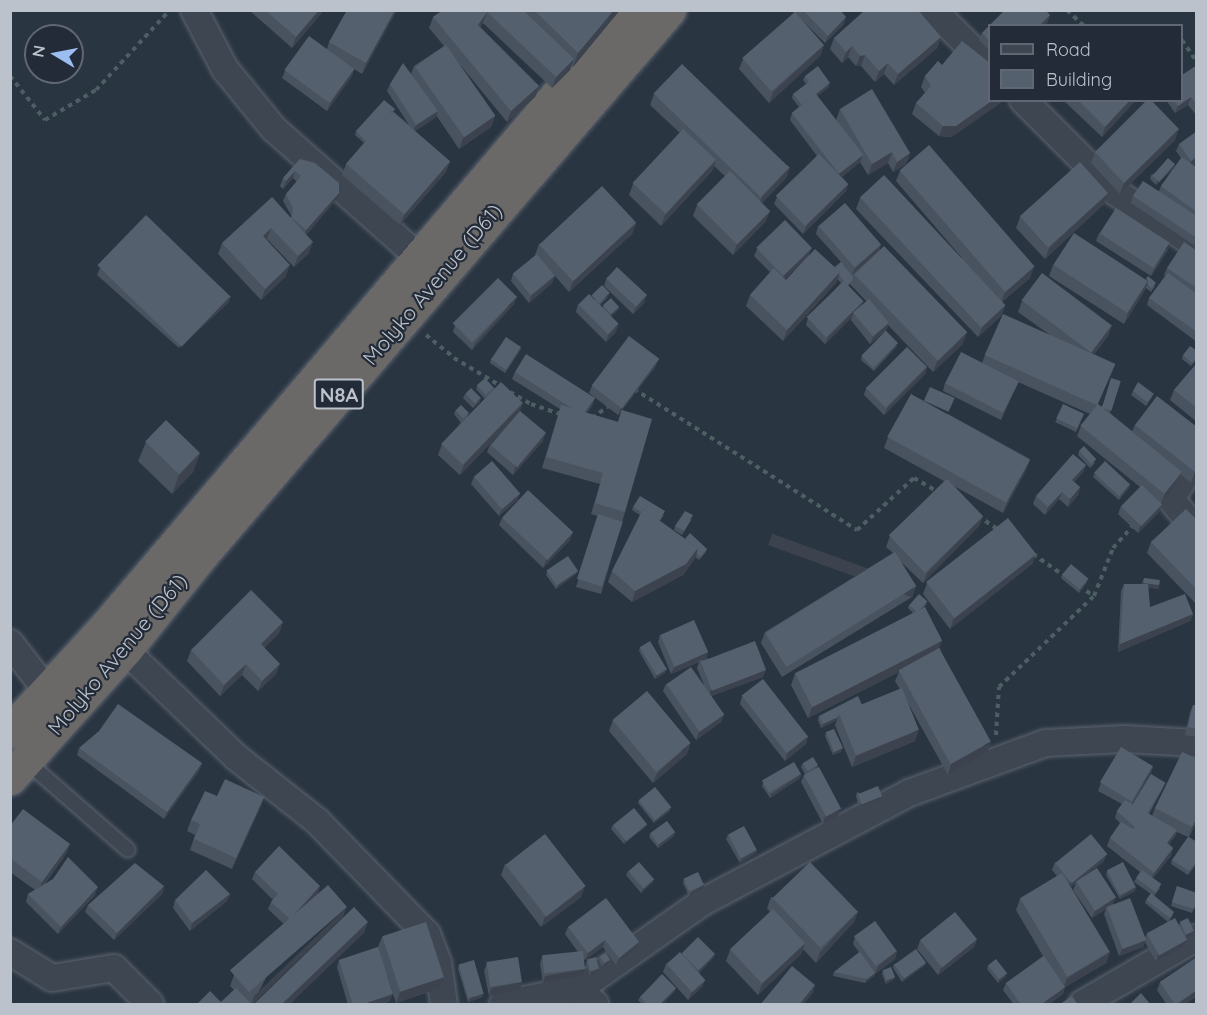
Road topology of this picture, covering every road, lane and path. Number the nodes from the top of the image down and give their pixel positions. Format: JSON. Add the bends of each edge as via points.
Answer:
{"nodes":[{"id":1,"x":170,"y":10,"type":"edge"},
{"id":2,"x":194,"y":10,"type":"edge"},
{"id":3,"x":629,"y":10,"type":"edge"},
{"id":4,"x":669,"y":10,"type":"edge"},
{"id":5,"x":933,"y":10,"type":"edge"},
{"id":6,"x":1067,"y":10,"type":"edge"},
{"id":7,"x":1082,"y":24,"type":"edge"},
{"id":8,"x":1183,"y":41,"type":"edge"},
{"id":9,"x":1197,"y":61,"type":"edge"},
{"id":10,"x":988,"y":66,"type":"edge"},
{"id":11,"x":10,"y":76,"type":"edge"},
{"id":12,"x":1025,"y":102,"type":"edge"},
{"id":13,"x":1197,"y":245,"type":"edge"},
{"id":14,"x":421,"y":259,"type":"junction"},
{"id":15,"x":404,"y":317,"type":"junction"},
{"id":16,"x":625,"y":395,"type":"edge"},
{"id":17,"x":615,"y":402,"type":"edge"},
{"id":18,"x":575,"y":419,"type":"edge"},
{"id":19,"x":586,"y":422,"type":"edge"},
{"id":20,"x":1197,"y":460,"type":"edge"},
{"id":21,"x":942,"y":494,"type":"edge"},
{"id":22,"x":1171,"y":499,"type":"junction"},
{"id":23,"x":970,"y":510,"type":"edge"},
{"id":24,"x":1197,"y":530,"type":"edge"},
{"id":25,"x":1008,"y":536,"type":"edge"},
{"id":26,"x":1027,"y":550,"type":"edge"},
{"id":27,"x":1094,"y":596,"type":"junction"},
{"id":28,"x":10,"y":643,"type":"edge"},
{"id":29,"x":126,"y":650,"type":"junction"},
{"id":30,"x":48,"y":692,"type":"junction"},
{"id":31,"x":10,"y":731,"type":"edge"},
{"id":32,"x":1197,"y":743,"type":"edge"},
{"id":33,"x":994,"y":762,"type":"junction"},
{"id":34,"x":18,"y":769,"type":"edge"},
{"id":35,"x":128,"y":850,"type":"dead end"},
{"id":36,"x":1197,"y":938,"type":"edge"},
{"id":37,"x":10,"y":952,"type":"edge"},
{"id":38,"x":587,"y":997,"type":"edge"},
{"id":39,"x":150,"y":1005,"type":"edge"},
{"id":40,"x":444,"y":1005,"type":"edge"},
{"id":41,"x":503,"y":1005,"type":"edge"},
{"id":42,"x":1082,"y":1005,"type":"edge"}],
"edges":[{"from":1,"to":11,"type":"path","via":[[96,90],[45,120]]},
{"from":2,"to":14,"type":"street","via":[[225,69],[274,129]]},
{"from":3,"to":14,"type":"highway","name":"Molyko Avenue (D61)","number":"N8A","via":[[566,62]]},
{"from":4,"to":15,"type":"highway","name":"Molyko Avenue (D61)","number":"N8A"},
{"from":5,"to":10,"type":"street"},
{"from":6,"to":7,"type":"path"},
{"from":8,"to":9,"type":"path"},
{"from":12,"to":13,"type":"street","via":[[1114,191]]},
{"from":14,"to":30,"type":"highway","name":"Molyko Avenue (D61)","number":"N8A"},
{"from":15,"to":18,"type":"path","via":[[454,358],[512,393]]},
{"from":15,"to":29,"type":"highway","name":"Molyko Avenue (D61)","number":"N8A","via":[[202,554]]},
{"from":16,"to":21,"type":"path","via":[[634,388],[857,531],[914,478]]},
{"from":17,"to":19,"type":"path"},
{"from":20,"to":22,"type":"street"},
{"from":22,"to":24,"type":"street"},
{"from":22,"to":27,"type":"path","via":[[1142,516],[1113,548]]},
{"from":23,"to":25,"type":"path"},
{"from":26,"to":27,"type":"path"},
{"from":27,"to":33,"type":"path","via":[[999,687]]},
{"from":28,"to":30,"type":"street"},
{"from":29,"to":34,"type":"highway","name":"Molyko Avenue (D61)","number":"N8A"},
{"from":29,"to":40,"type":"street","via":[[236,756],[317,821],[427,934],[438,963]]},
{"from":30,"to":31,"type":"highway","name":"Molyko Avenue (D61)","number":"N8A"},
{"from":32,"to":33,"type":"street","via":[[1124,739],[1046,743]]},
{"from":33,"to":38,"type":"street","via":[[909,793],[703,902]]},
{"from":34,"to":35,"type":"lane"},
{"from":36,"to":42,"type":"street"},
{"from":37,"to":39,"type":"street","via":[[52,978],[114,968]]},
{"from":38,"to":41,"type":"street"}]}
